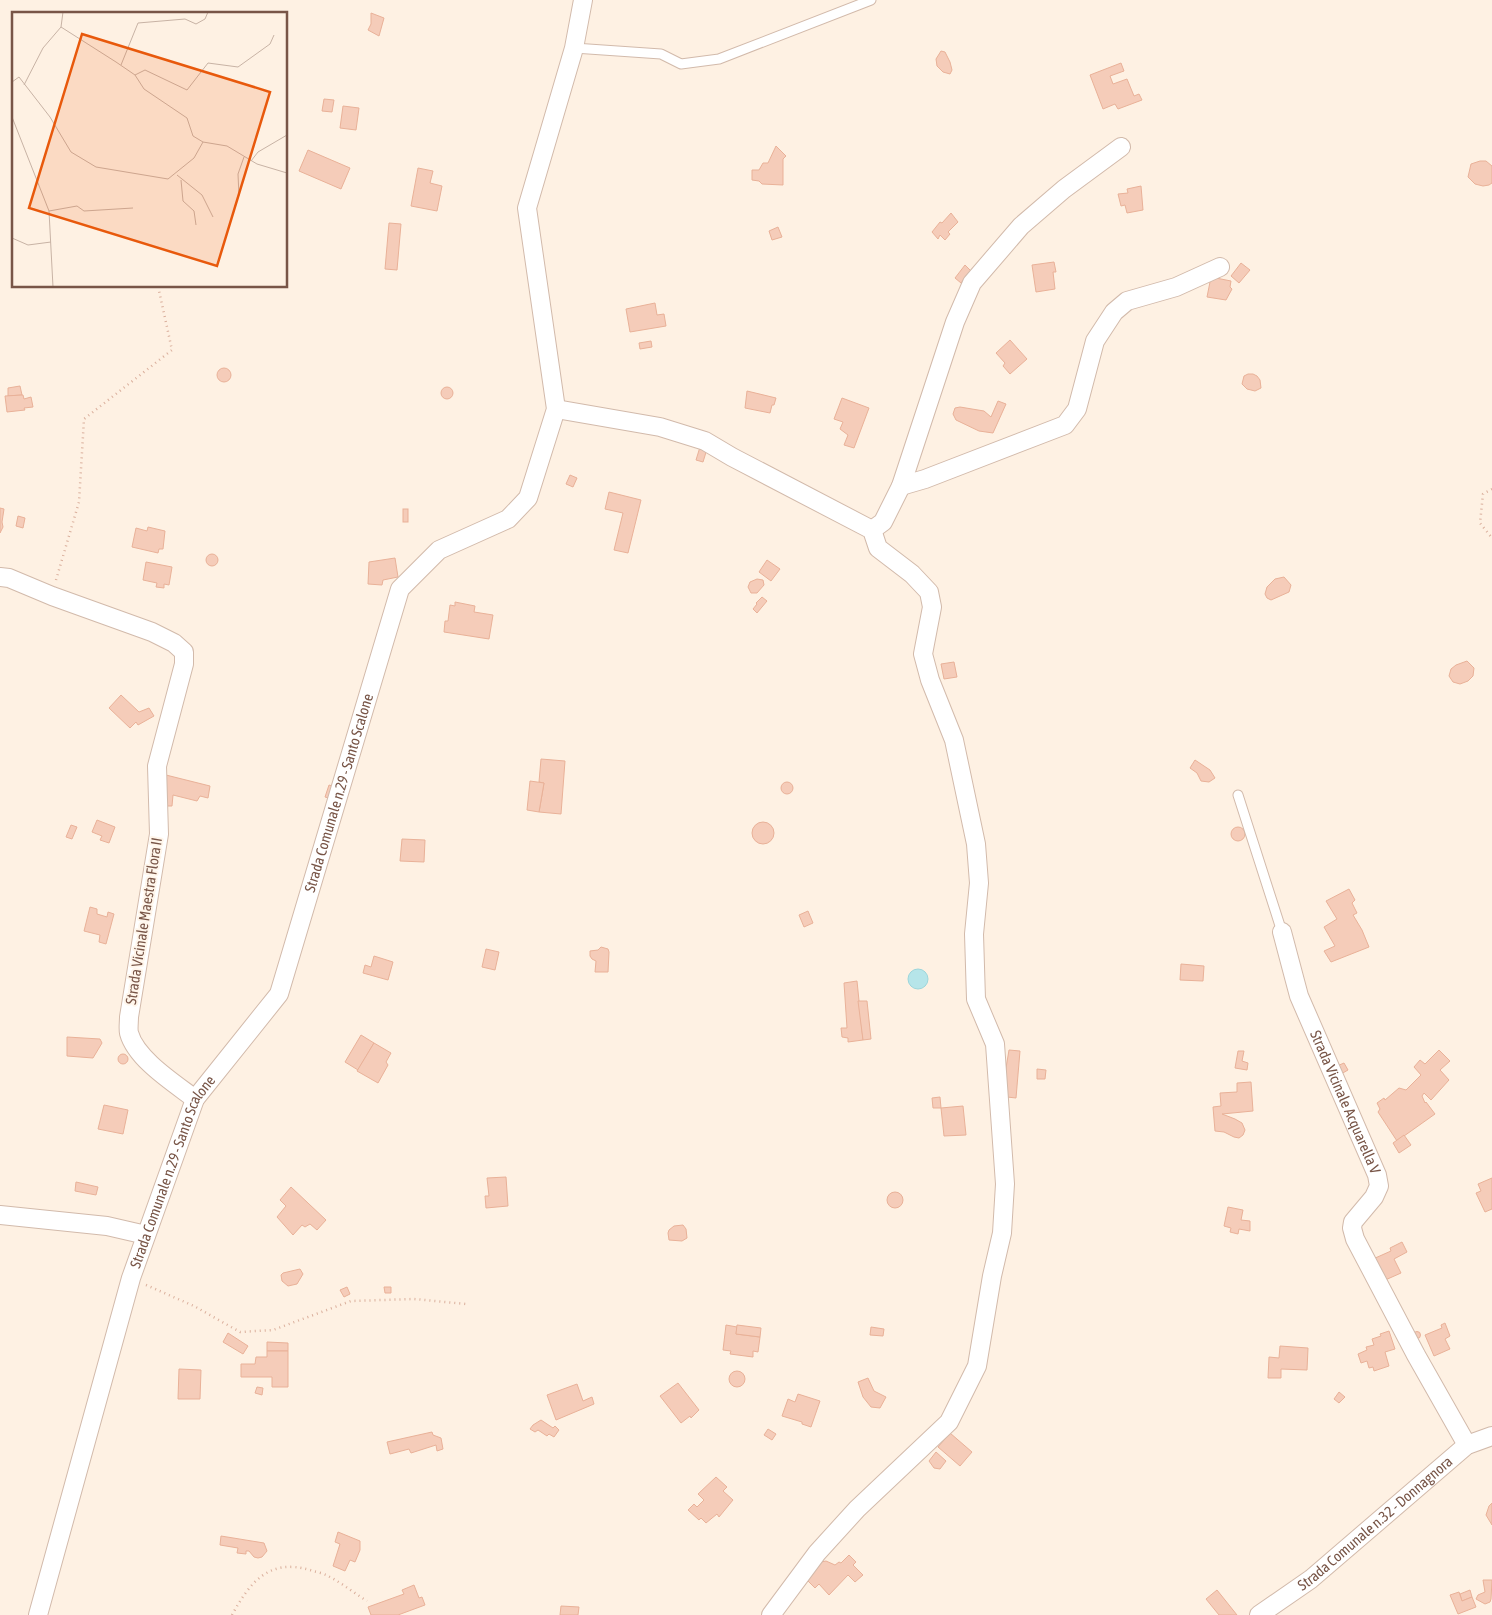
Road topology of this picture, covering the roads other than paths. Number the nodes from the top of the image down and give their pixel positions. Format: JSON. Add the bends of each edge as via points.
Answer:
{"nodes":[{"id":1,"x":583,"y":0,"type":"edge"},
{"id":2,"x":871,"y":0,"type":"edge"},
{"id":3,"x":574,"y":48,"type":"junction"},
{"id":4,"x":1121,"y":146,"type":"dead end"},
{"id":5,"x":1220,"y":267,"type":"dead end"},
{"id":6,"x":556,"y":409,"type":"junction"},
{"id":7,"x":901,"y":486,"type":"junction"},
{"id":8,"x":872,"y":530,"type":"junction"},
{"id":9,"x":0,"y":577,"type":"edge"},
{"id":10,"x":1238,"y":795,"type":"dead end"},
{"id":11,"x":1282,"y":932,"type":"joint"},
{"id":12,"x":195,"y":1099,"type":"junction"},
{"id":13,"x":0,"y":1215,"type":"edge"},
{"id":14,"x":146,"y":1235,"type":"junction"},
{"id":15,"x":1492,"y":1436,"type":"edge"},
{"id":16,"x":1467,"y":1445,"type":"junction"},
{"id":17,"x":38,"y":1615,"type":"edge"},
{"id":18,"x":771,"y":1615,"type":"edge"},
{"id":19,"x":1259,"y":1615,"type":"edge"}],
"edges":[{"from":1,"to":3,"type":"street","name":"Strada Comunale n.29 - Santo Scalone"},
{"from":2,"to":3,"type":"lane","via":[[719,59],[681,64],[662,54]]},
{"from":3,"to":6,"type":"street","name":"Strada Comunale n.29 - Santo Scalone","via":[[527,208]]},
{"from":4,"to":7,"type":"street","via":[[1021,226],[972,283],[955,322]]},
{"from":5,"to":7,"type":"street","via":[[1176,287],[1127,302],[1114,312],[1095,341],[1077,409],[1065,424]]},
{"from":6,"to":8,"type":"street","via":[[660,428],[705,441]]},
{"from":6,"to":12,"type":"street","name":"Strada Comunale n.29 - Santo Scalone","via":[[528,498],[508,519],[439,550],[400,588],[279,994]]},
{"from":7,"to":8,"type":"street","via":[[883,522]]},
{"from":8,"to":18,"type":"street","via":[[878,548],[912,574],[928,592],[932,607],[923,654],[954,740],[976,844],[979,883],[974,934],[976,999],[995,1044],[1006,1184],[1002,1233],[977,1366],[949,1422],[857,1509]]},
{"from":9,"to":12,"type":"street","name":"Strada Vicinale Maestra Flora II","via":[[152,632],[184,652],[184,664],[158,766],[159,834],[128,1032],[136,1049],[150,1064]]},
{"from":10,"to":11,"type":"lane","name":"Strada Vicinale Acquarella V"},
{"from":11,"to":16,"type":"street","name":"Strada Vicinale Acquarella V","via":[[1299,996],[1377,1175],[1374,1197],[1353,1222],[1355,1239]]},
{"from":12,"to":14,"type":"street","name":"Strada Comunale n.29 - Santo Scalone"},
{"from":13,"to":14,"type":"street","via":[[107,1226]]},
{"from":14,"to":17,"type":"street","name":"Strada Comunale n.29 - Santo Scalone","via":[[131,1278]]},
{"from":15,"to":16,"type":"street","name":"Strada Comunale n.32 - Donnagnora"},
{"from":16,"to":19,"type":"street","name":"Strada Comunale n.32 - Donnagnora","via":[[1311,1579]]}]}
